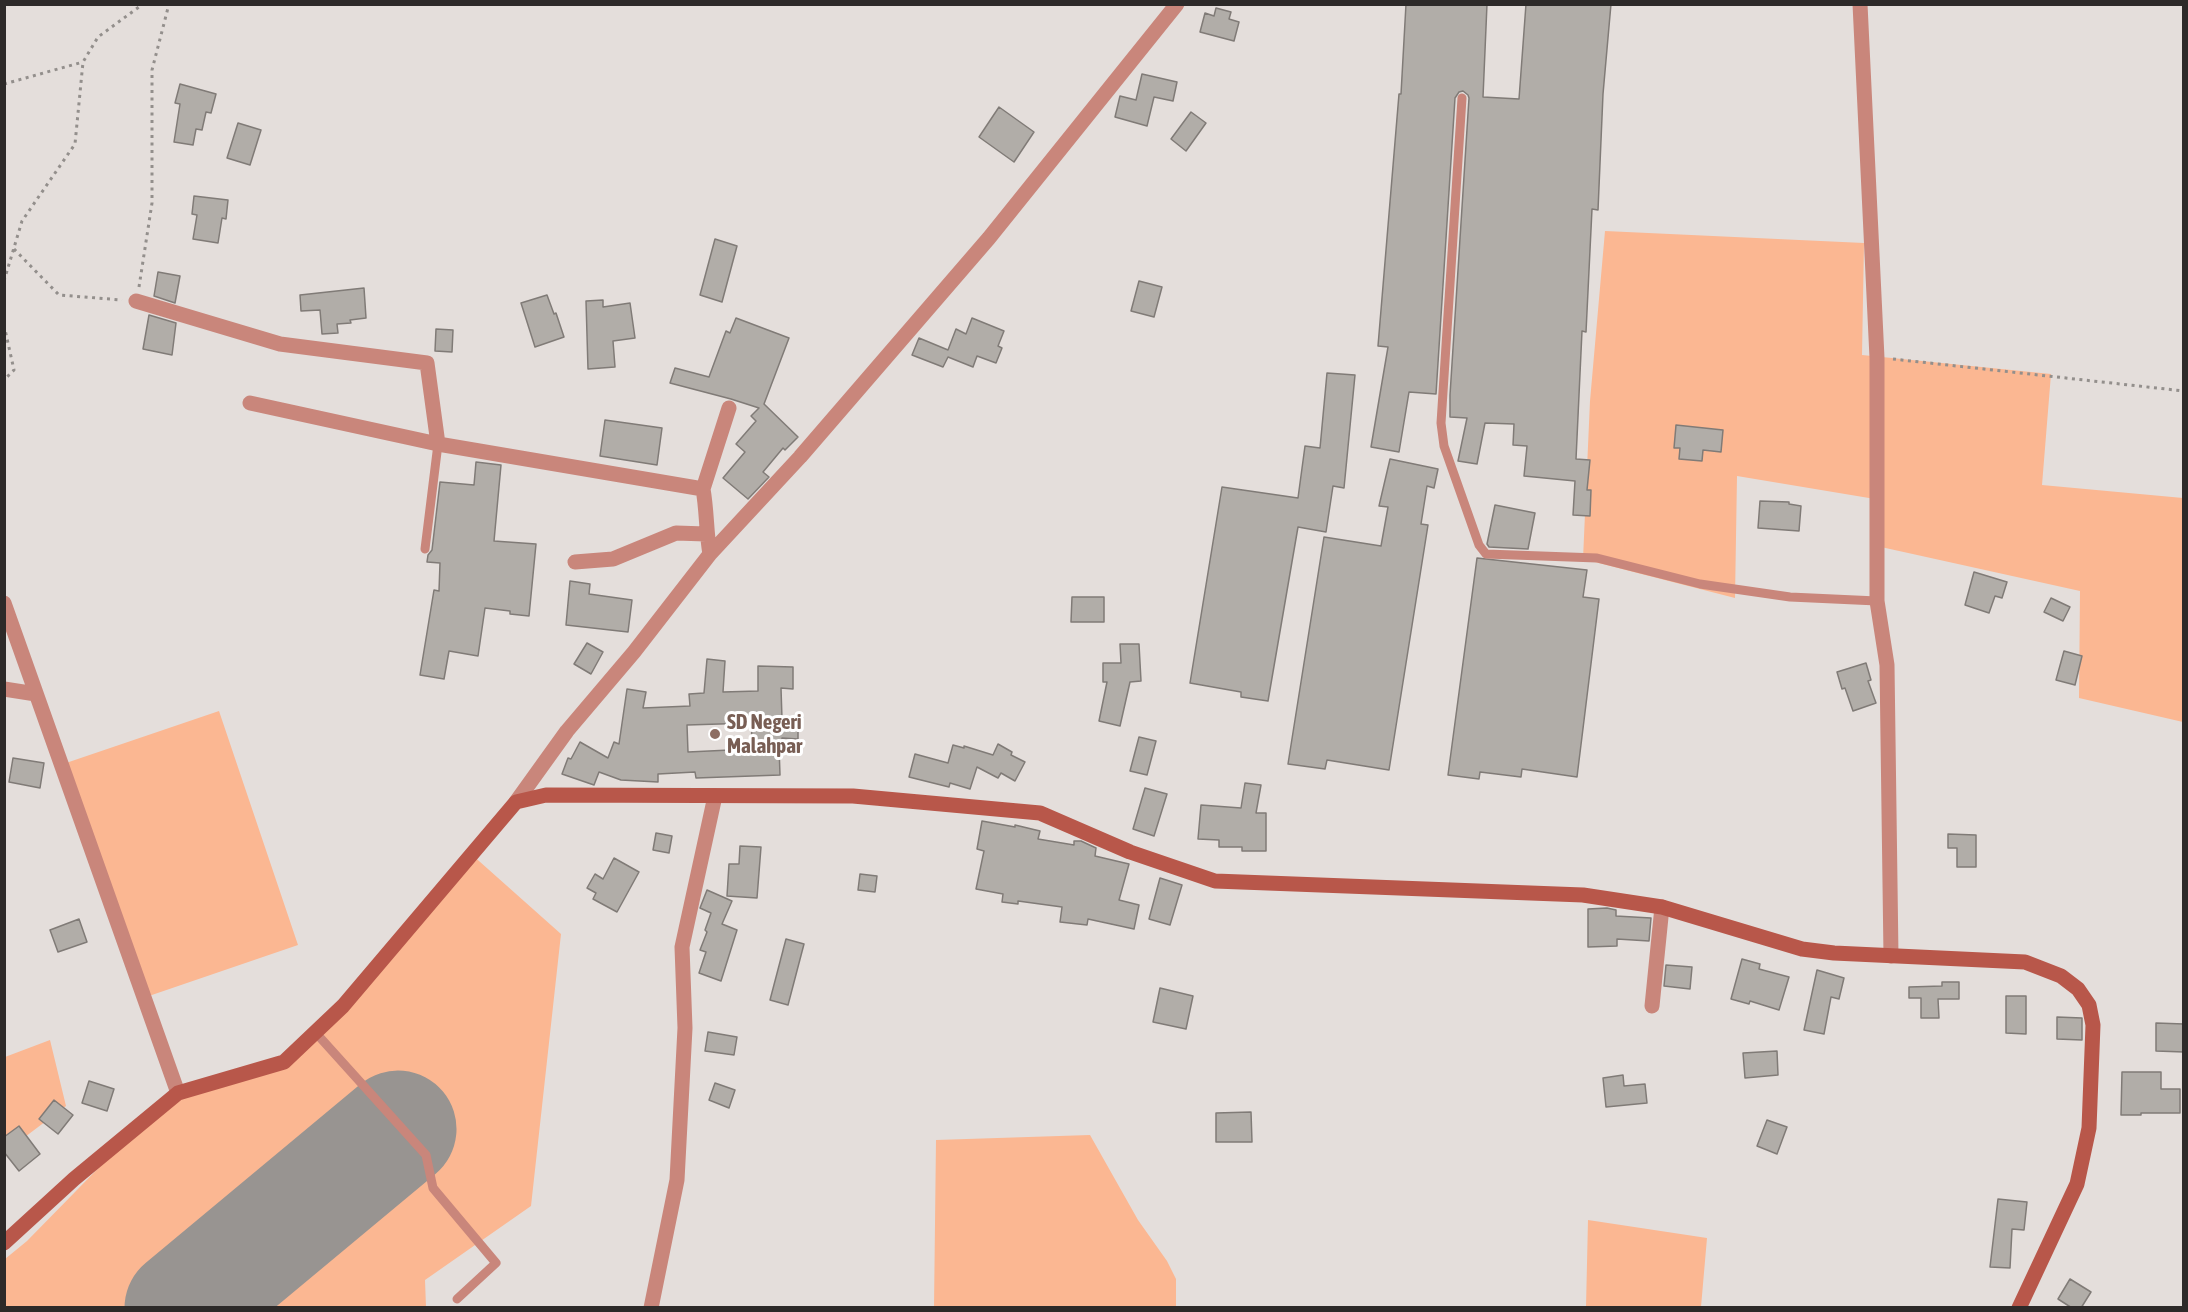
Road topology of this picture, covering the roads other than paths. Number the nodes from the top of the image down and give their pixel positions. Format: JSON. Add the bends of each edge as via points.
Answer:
{"nodes":[{"id":1,"x":1177,"y":4,"type":"edge"},
{"id":2,"x":1860,"y":4,"type":"edge"},
{"id":3,"x":1462,"y":98,"type":"dead end"},
{"id":4,"x":136,"y":301,"type":"road end"},
{"id":5,"x":250,"y":403,"type":"dead end"},
{"id":6,"x":729,"y":408,"type":"dead end"},
{"id":7,"x":438,"y":444,"type":"junction"},
{"id":8,"x":703,"y":489,"type":"junction"},
{"id":9,"x":706,"y":534,"type":"junction"},
{"id":10,"x":425,"y":549,"type":"dead end"},
{"id":11,"x":710,"y":554,"type":"junction"},
{"id":12,"x":575,"y":562,"type":"dead end"},
{"id":13,"x":1877,"y":601,"type":"junction"},
{"id":14,"x":4,"y":603,"type":"edge"},
{"id":15,"x":4,"y":688,"type":"edge"},
{"id":16,"x":36,"y":694,"type":"junction"},
{"id":17,"x":715,"y":796,"type":"junction"},
{"id":18,"x":516,"y":802,"type":"junction"},
{"id":19,"x":1662,"y":907,"type":"junction"},
{"id":20,"x":1891,"y":956,"type":"junction"},
{"id":21,"x":1652,"y":1006,"type":"dead end"},
{"id":22,"x":316,"y":1033,"type":"junction"},
{"id":23,"x":178,"y":1094,"type":"junction"},
{"id":24,"x":4,"y":1243,"type":"edge"},
{"id":25,"x":457,"y":1299,"type":"dead end"},
{"id":26,"x":651,"y":1308,"type":"edge"},
{"id":27,"x":2019,"y":1308,"type":"edge"}],
"edges":[{"from":1,"to":11,"type":"street","via":[[989,238],[800,457]]},
{"from":2,"to":13,"type":"street","via":[[1877,358]]},
{"from":3,"to":13,"type":"lane","via":[[1441,423],[1444,446],[1479,545],[1486,554],[1597,558],[1700,584],[1790,597]]},
{"from":4,"to":7,"type":"street","via":[[280,344],[427,363]]},
{"from":5,"to":7,"type":"street"},
{"from":6,"to":8,"type":"street"},
{"from":7,"to":8,"type":"street"},
{"from":7,"to":10,"type":"lane"},
{"from":8,"to":9,"type":"street"},
{"from":9,"to":11,"type":"street"},
{"from":9,"to":12,"type":"street","via":[[676,533],[613,559]]},
{"from":11,"to":18,"type":"street","via":[[567,731]]},
{"from":13,"to":20,"type":"street","via":[[1887,665]]},
{"from":14,"to":16,"type":"street"},
{"from":15,"to":16,"type":"street"},
{"from":16,"to":23,"type":"street"},
{"from":17,"to":18,"type":"street","via":[[546,795]]},
{"from":17,"to":19,"type":"street","via":[[853,796],[1040,813],[1130,852],[1215,881],[1583,895]]},
{"from":17,"to":26,"type":"street","via":[[682,947],[685,1028],[678,1180]]},
{"from":18,"to":22,"type":"street"},
{"from":19,"to":20,"type":"street","via":[[1802,949]]},
{"from":19,"to":21,"type":"street"},
{"from":20,"to":27,"type":"street","via":[[2025,962],[2061,976],[2078,989],[2089,1005],[2093,1025],[2089,1128],[2077,1184]]},
{"from":22,"to":23,"type":"street","via":[[284,1062]]},
{"from":22,"to":25,"type":"lane","via":[[426,1155],[434,1188],[495,1263]]},
{"from":23,"to":24,"type":"street","via":[[74,1179]]}]}
